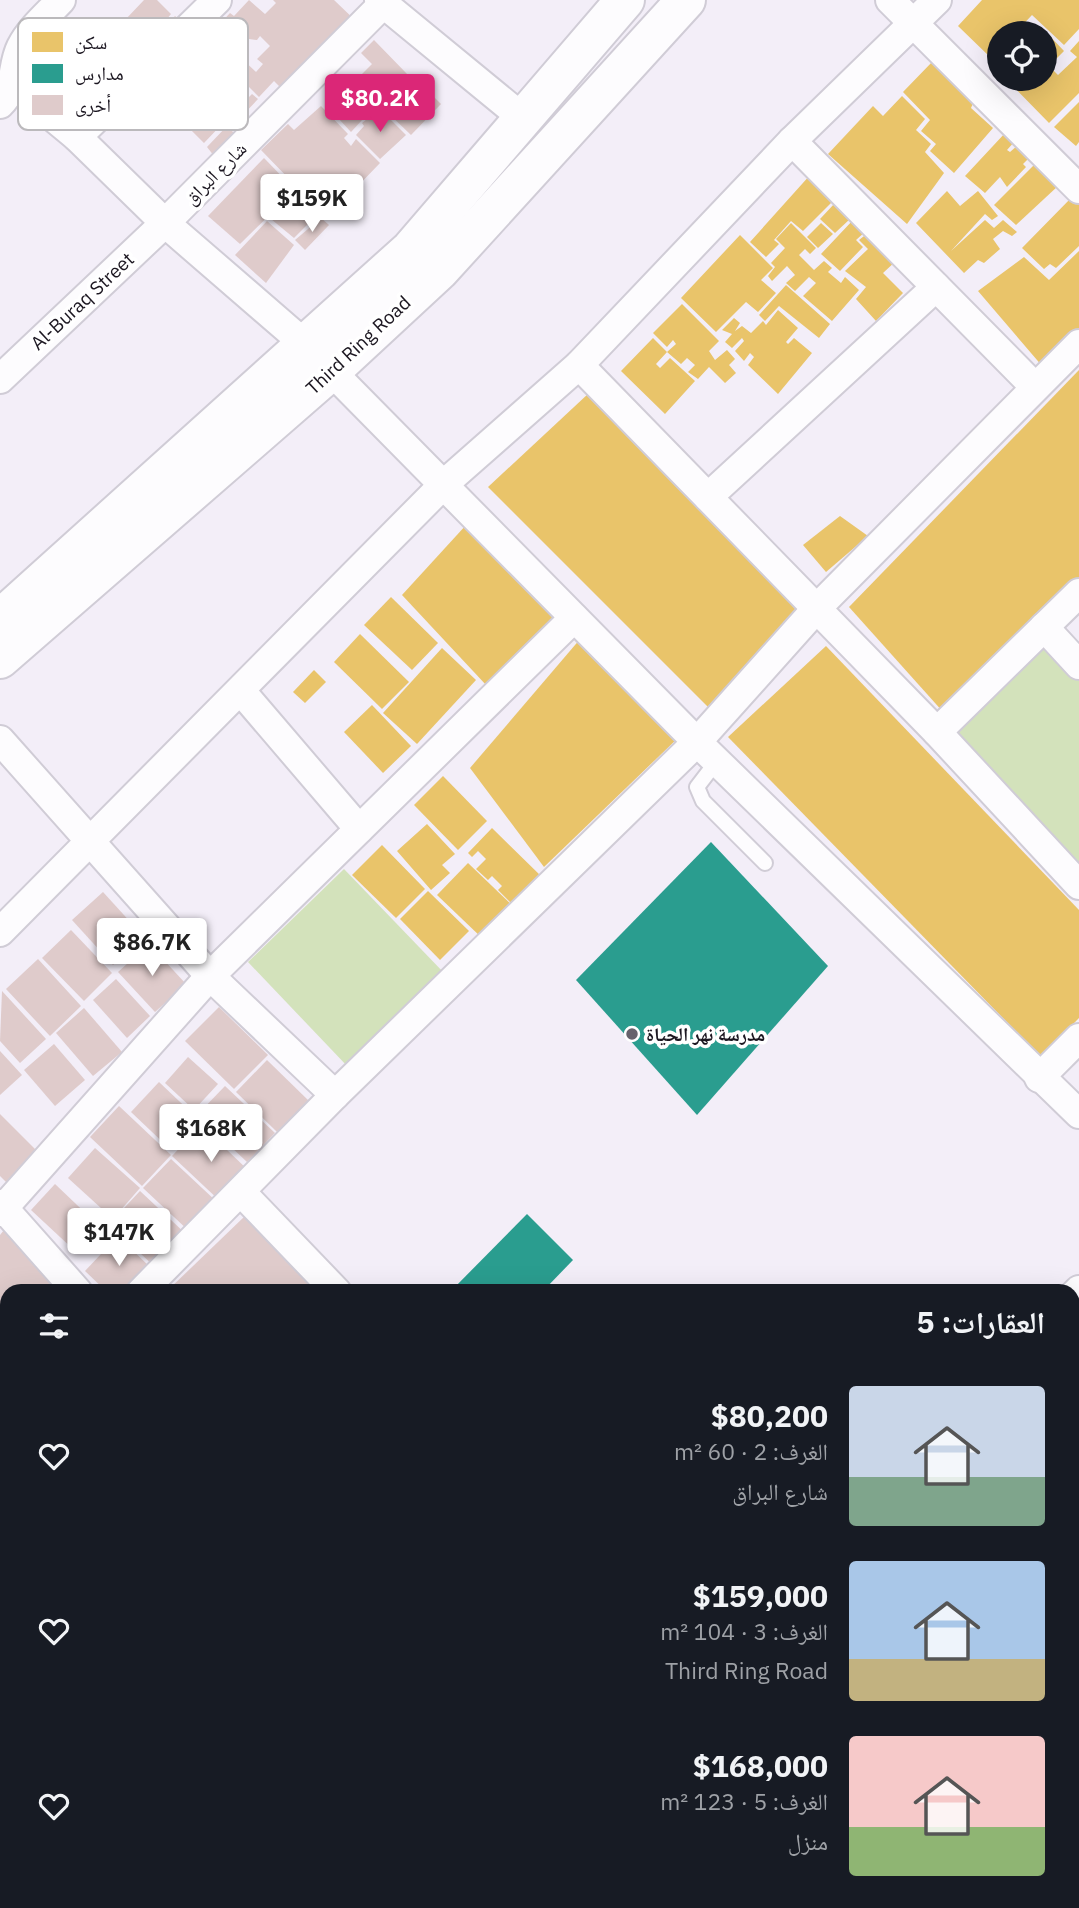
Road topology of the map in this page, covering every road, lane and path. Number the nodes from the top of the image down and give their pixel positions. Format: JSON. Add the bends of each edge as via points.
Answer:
{"nodes":[{"id":1,"x":61,"y":0,"type":"edge"},
{"id":2,"x":217,"y":0,"type":"edge"},
{"id":3,"x":686,"y":0,"type":"edge"},
{"id":4,"x":890,"y":0,"type":"edge"},
{"id":5,"x":937,"y":0,"type":"edge"},
{"id":6,"x":381,"y":2,"type":"edge"},
{"id":7,"x":620,"y":2,"type":"edge"},
{"id":8,"x":45,"y":18,"type":"edge"},
{"id":9,"x":199,"y":18,"type":"edge"},
{"id":10,"x":915,"y":23,"type":"junction"},
{"id":11,"x":18,"y":56,"type":"edge"},
{"id":12,"x":7,"y":94,"type":"edge"},
{"id":13,"x":524,"y":119,"type":"junction"},
{"id":14,"x":66,"y":130,"type":"edge"},
{"id":15,"x":84,"y":130,"type":"edge"},
{"id":16,"x":77,"y":137,"type":"junction"},
{"id":17,"x":792,"y":141,"type":"junction"},
{"id":18,"x":1079,"y":189,"type":"edge"},
{"id":19,"x":165,"y":223,"type":"junction"},
{"id":20,"x":936,"y":287,"type":"junction"},
{"id":21,"x":1079,"y":344,"type":"edge"},
{"id":22,"x":319,"y":358,"type":"junction"},
{"id":23,"x":579,"y":365,"type":"junction"},
{"id":24,"x":0,"y":379,"type":"edge"},
{"id":25,"x":1035,"y":387,"type":"junction"},
{"id":26,"x":444,"y":484,"type":"junction"},
{"id":27,"x":708,"y":496,"type":"junction"},
{"id":28,"x":1079,"y":593,"type":"edge"},
{"id":29,"x":817,"y":608,"type":"junction"},
{"id":30,"x":574,"y":618,"type":"junction"},
{"id":31,"x":0,"y":619,"type":"edge"},
{"id":32,"x":1044,"y":627,"type":"junction"},
{"id":33,"x":0,"y":659,"type":"edge"},
{"id":34,"x":1079,"y":665,"type":"edge"},
{"id":35,"x":241,"y":691,"type":"junction"},
{"id":36,"x":937,"y":732,"type":"junction"},
{"id":37,"x":0,"y":740,"type":"edge"},
{"id":38,"x":707,"y":751,"type":"junction"},
{"id":39,"x":359,"y":829,"type":"junction"},
{"id":40,"x":90,"y":841,"type":"junction"},
{"id":41,"x":765,"y":863,"type":"dead end"},
{"id":42,"x":1079,"y":886,"type":"edge"},
{"id":43,"x":0,"y":932,"type":"edge"},
{"id":44,"x":211,"y":976,"type":"junction"},
{"id":45,"x":1079,"y":1038,"type":"edge"},
{"id":46,"x":1039,"y":1077,"type":"junction"},
{"id":47,"x":335,"y":1095,"type":"junction"},
{"id":48,"x":1079,"y":1114,"type":"edge"},
{"id":49,"x":241,"y":1192,"type":"junction"},
{"id":50,"x":1,"y":1208,"type":"edge"},
{"id":51,"x":71,"y":1284,"type":"edge"},
{"id":52,"x":149,"y":1284,"type":"edge"},
{"id":53,"x":329,"y":1284,"type":"edge"}],
"edges":[{"from":1,"to":8,"type":"street"},
{"from":2,"to":9,"type":"street"},
{"from":3,"to":22,"type":"highway","name":"Third Ring Road","via":[[463,246]]},
{"from":4,"to":10,"type":"street"},
{"from":5,"to":10,"type":"street"},
{"from":6,"to":13,"type":"street"},
{"from":6,"to":19,"type":"street","name":"شارع البراق"},
{"from":7,"to":13,"type":"highway","name":"Third Ring Road"},
{"from":10,"to":17,"type":"street"},
{"from":10,"to":18,"type":"street"},
{"from":11,"to":12,"type":"street"},
{"from":13,"to":22,"type":"highway","name":"Third Ring Road"},
{"from":14,"to":16,"type":"street"},
{"from":15,"to":16,"type":"street"},
{"from":16,"to":19,"type":"street"},
{"from":17,"to":20,"type":"street"},
{"from":17,"to":23,"type":"street"},
{"from":19,"to":22,"type":"street"},
{"from":19,"to":24,"type":"street","name":"Al-Buraq Street"},
{"from":20,"to":25,"type":"street"},
{"from":20,"to":27,"type":"street"},
{"from":21,"to":25,"type":"street"},
{"from":22,"to":26,"type":"street"},
{"from":22,"to":31,"type":"highway","name":"Third Ring Road"},
{"from":22,"to":33,"type":"highway","name":"Third Ring Road"},
{"from":23,"to":26,"type":"street"},
{"from":23,"to":27,"type":"street"},
{"from":25,"to":29,"type":"street"},
{"from":26,"to":30,"type":"street"},
{"from":26,"to":35,"type":"street"},
{"from":27,"to":29,"type":"street"},
{"from":28,"to":32,"type":"street"},
{"from":29,"to":36,"type":"street"},
{"from":29,"to":38,"type":"street"},
{"from":30,"to":38,"type":"street"},
{"from":30,"to":39,"type":"street"},
{"from":32,"to":34,"type":"street"},
{"from":32,"to":36,"type":"street"},
{"from":35,"to":39,"type":"street"},
{"from":35,"to":40,"type":"street"},
{"from":36,"to":42,"type":"street"},
{"from":37,"to":40,"type":"street"},
{"from":38,"to":41,"type":"lane","via":[[697,787],[703,801]]},
{"from":38,"to":46,"type":"street"},
{"from":38,"to":47,"type":"street"},
{"from":39,"to":44,"type":"street"},
{"from":40,"to":43,"type":"street"},
{"from":40,"to":44,"type":"street"},
{"from":44,"to":47,"type":"street"},
{"from":44,"to":50,"type":"street"},
{"from":45,"to":46,"type":"street"},
{"from":46,"to":48,"type":"street"},
{"from":47,"to":49,"type":"street"},
{"from":49,"to":52,"type":"street"},
{"from":49,"to":53,"type":"street"},
{"from":50,"to":51,"type":"street"}]}
